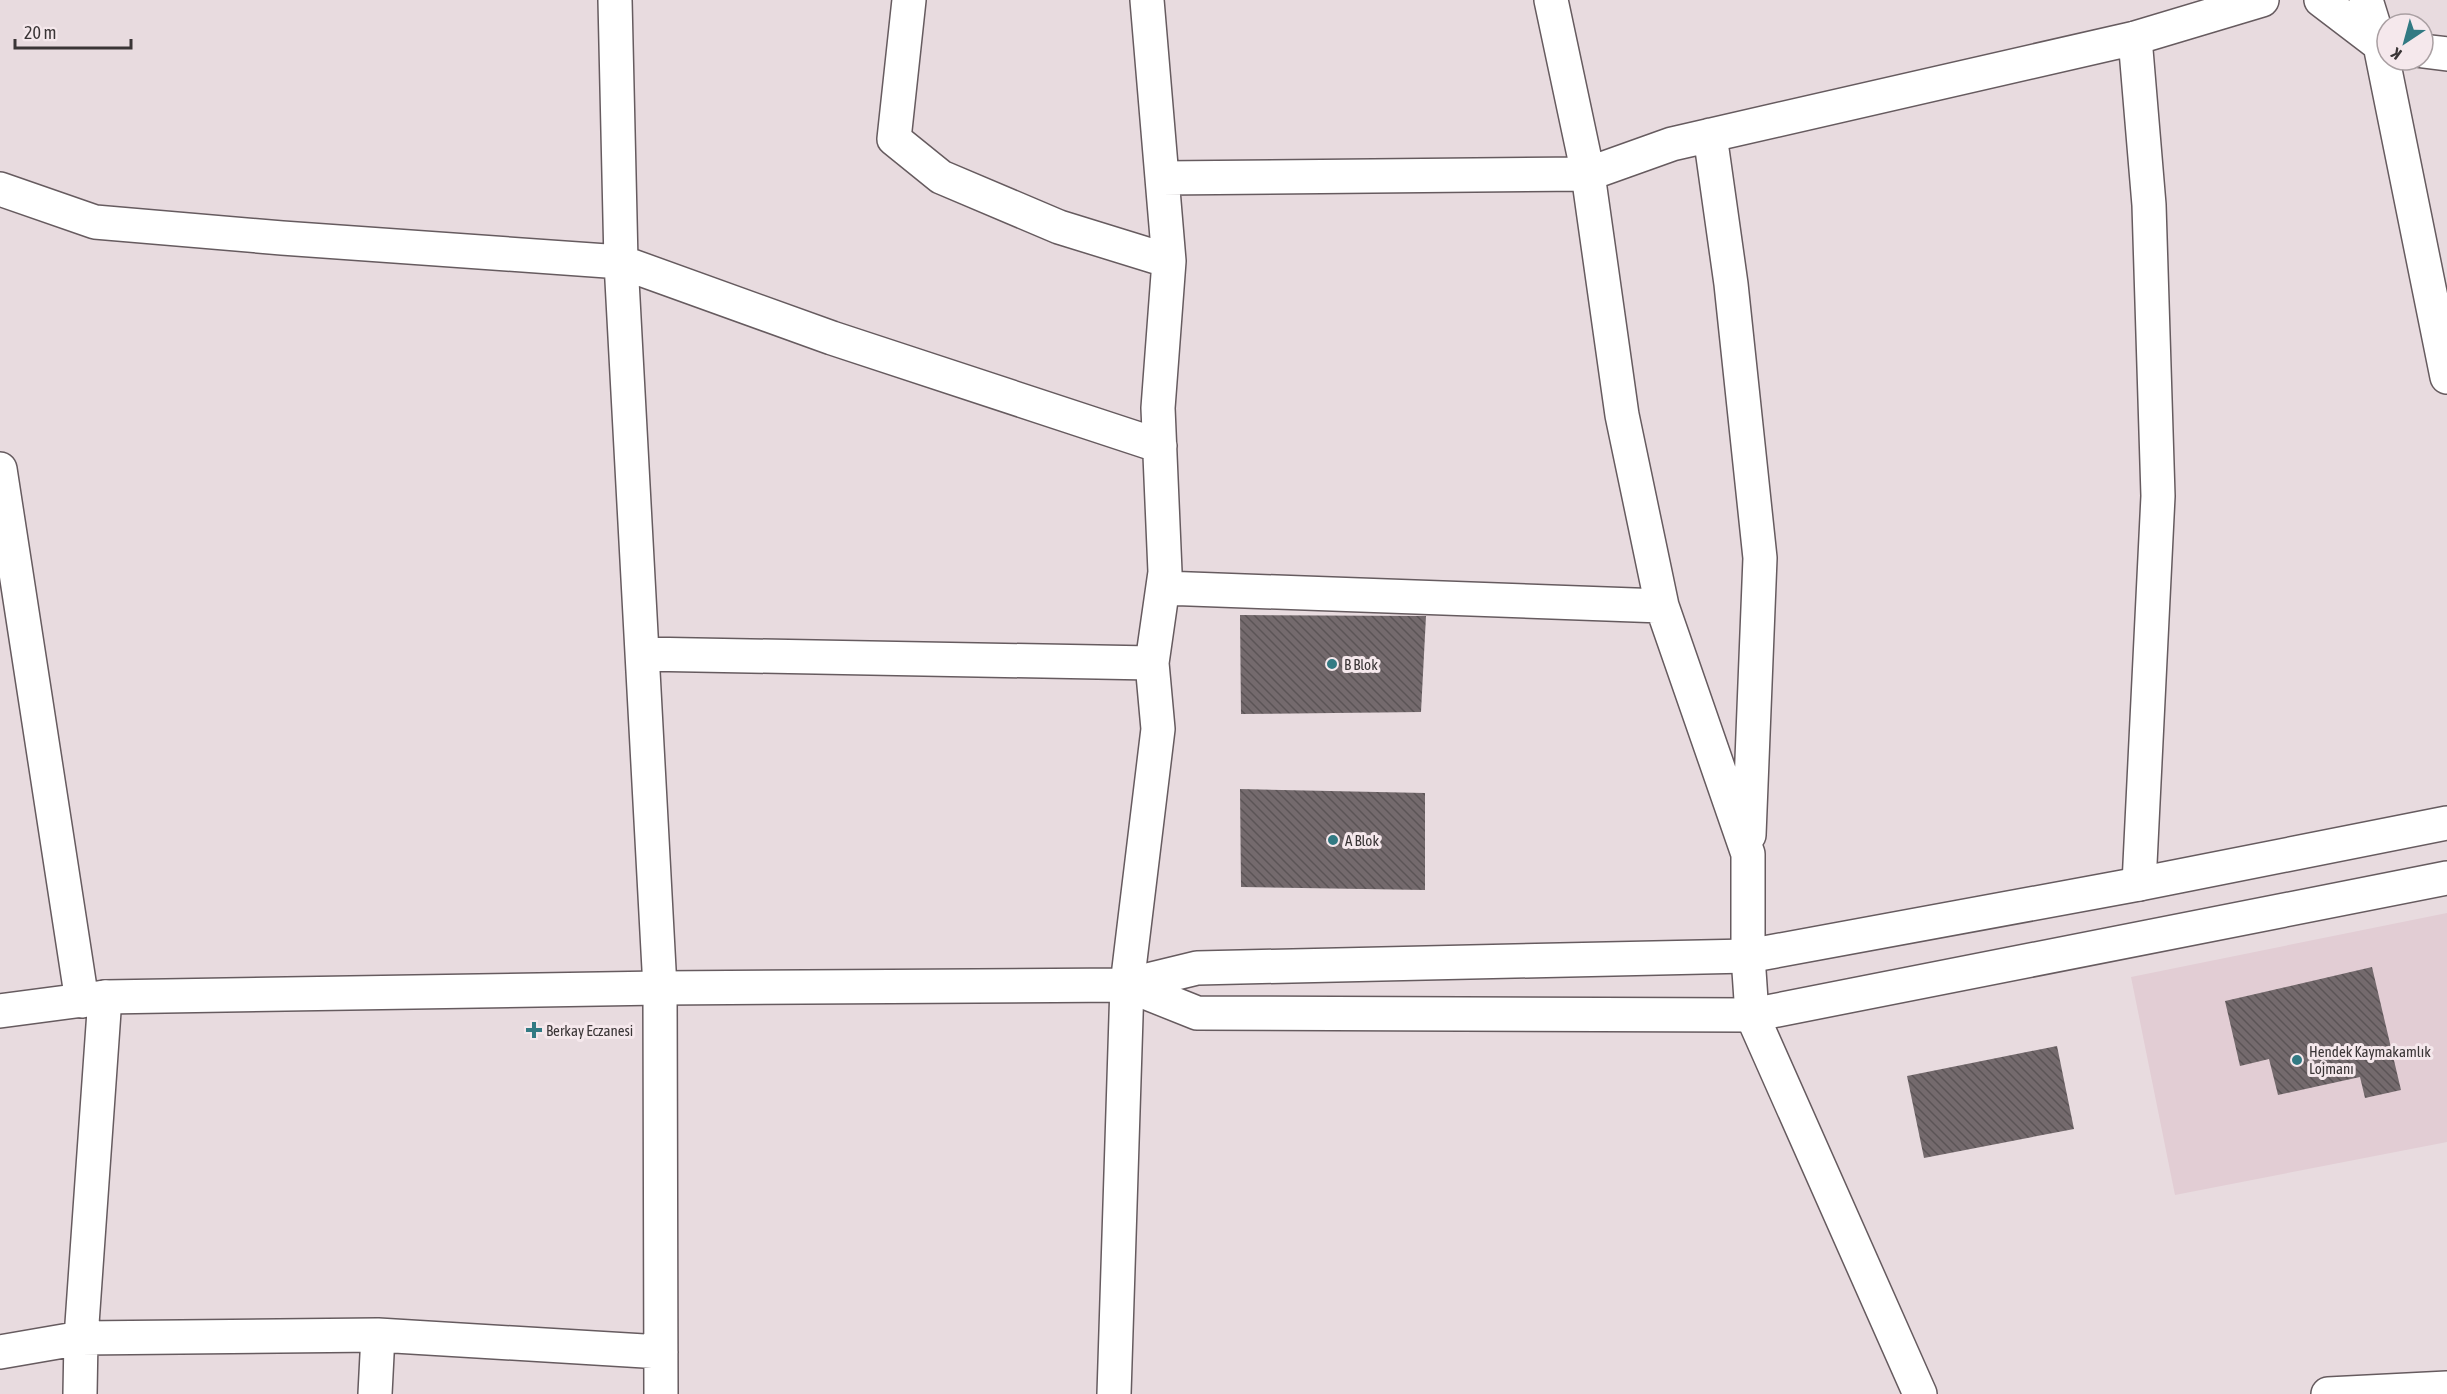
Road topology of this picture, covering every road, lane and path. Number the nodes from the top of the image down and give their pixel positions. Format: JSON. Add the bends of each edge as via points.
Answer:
{"nodes":[{"id":1,"x":615,"y":0,"type":"edge"},
{"id":2,"x":909,"y":0,"type":"edge"},
{"id":3,"x":1147,"y":0,"type":"edge"},
{"id":4,"x":1551,"y":0,"type":"edge"},
{"id":5,"x":2262,"y":0,"type":"edge"},
{"id":6,"x":2321,"y":0,"type":"edge"},
{"id":7,"x":2366,"y":0,"type":"edge"},
{"id":8,"x":2375,"y":22,"type":"edge"},
{"id":9,"x":2135,"y":38,"type":"junction"},
{"id":10,"x":2375,"y":39,"type":"edge"},
{"id":11,"x":2389,"y":72,"type":"edge"},
{"id":12,"x":1710,"y":135,"type":"junction"},
{"id":13,"x":1588,"y":174,"type":"junction"},
{"id":14,"x":1162,"y":178,"type":"junction"},
{"id":15,"x":0,"y":189,"type":"edge"},
{"id":16,"x":1169,"y":261,"type":"junction"},
{"id":17,"x":621,"y":262,"type":"junction"},
{"id":18,"x":2447,"y":376,"type":"edge"},
{"id":19,"x":1160,"y":446,"type":"junction"},
{"id":20,"x":0,"y":469,"type":"edge"},
{"id":21,"x":1163,"y":588,"type":"junction"},
{"id":22,"x":1662,"y":606,"type":"junction"},
{"id":23,"x":642,"y":654,"type":"junction"},
{"id":24,"x":1152,"y":663,"type":"junction"},
{"id":25,"x":2447,"y":823,"type":"edge"},
{"id":26,"x":1748,"y":854,"type":"junction"},
{"id":27,"x":2447,"y":878,"type":"edge"},
{"id":28,"x":2139,"y":884,"type":"junction"},
{"id":29,"x":1748,"y":956,"type":"junction"},
{"id":30,"x":1127,"y":985,"type":"junction"},
{"id":31,"x":660,"y":988,"type":"junction"},
{"id":32,"x":93,"y":999,"type":"junction"},
{"id":33,"x":0,"y":1011,"type":"edge"},
{"id":34,"x":1752,"y":1015,"type":"junction"},
{"id":35,"x":378,"y":1335,"type":"junction"},
{"id":36,"x":81,"y":1338,"type":"junction"},
{"id":37,"x":0,"y":1352,"type":"edge"},
{"id":38,"x":661,"y":1352,"type":"junction"},
{"id":39,"x":2447,"y":1388,"type":"edge"},
{"id":40,"x":80,"y":1394,"type":"edge"},
{"id":41,"x":375,"y":1394,"type":"edge"},
{"id":42,"x":661,"y":1394,"type":"edge"},
{"id":43,"x":1114,"y":1394,"type":"edge"},
{"id":44,"x":1920,"y":1394,"type":"edge"},
{"id":45,"x":2328,"y":1394,"type":"edge"}],
"edges":[{"from":1,"to":17,"type":"street"},
{"from":2,"to":16,"type":"street","via":[[894,139],[941,177],[1059,227]]},
{"from":3,"to":14,"type":"street"},
{"from":4,"to":13,"type":"street"},
{"from":5,"to":9,"type":"street"},
{"from":6,"to":10,"type":"street"},
{"from":7,"to":8,"type":"street"},
{"from":9,"to":12,"type":"street"},
{"from":9,"to":28,"type":"street","via":[[2150,205],[2158,496]]},
{"from":11,"to":18,"type":"street"},
{"from":12,"to":13,"type":"street"},
{"from":12,"to":26,"type":"street","via":[[1731,284],[1760,558]]},
{"from":13,"to":14,"type":"street"},
{"from":13,"to":22,"type":"street","via":[[1622,415]]},
{"from":14,"to":16,"type":"street"},
{"from":15,"to":17,"type":"street","via":[[95,222]]},
{"from":16,"to":19,"type":"street","via":[[1158,408]]},
{"from":17,"to":19,"type":"street","via":[[832,338]]},
{"from":17,"to":23,"type":"street"},
{"from":19,"to":21,"type":"street"},
{"from":20,"to":32,"type":"street"},
{"from":21,"to":22,"type":"street"},
{"from":21,"to":24,"type":"street"},
{"from":22,"to":26,"type":"street"},
{"from":23,"to":24,"type":"street"},
{"from":23,"to":31,"type":"street"},
{"from":24,"to":30,"type":"street","via":[[1158,729]]},
{"from":25,"to":28,"type":"street"},
{"from":26,"to":29,"type":"street"},
{"from":27,"to":34,"type":"street"},
{"from":28,"to":29,"type":"street"},
{"from":29,"to":30,"type":"street","via":[[1197,968]]},
{"from":29,"to":34,"type":"street"},
{"from":30,"to":31,"type":"street"},
{"from":30,"to":34,"type":"street","via":[[1197,1013]]},
{"from":30,"to":43,"type":"street"},
{"from":31,"to":32,"type":"street"},
{"from":31,"to":38,"type":"street"},
{"from":32,"to":33,"type":"street"},
{"from":32,"to":36,"type":"street"},
{"from":34,"to":44,"type":"street"},
{"from":35,"to":36,"type":"street"},
{"from":35,"to":38,"type":"street"},
{"from":35,"to":41,"type":"street"},
{"from":36,"to":37,"type":"street"},
{"from":36,"to":40,"type":"street"},
{"from":38,"to":42,"type":"street"},
{"from":39,"to":45,"type":"street"}]}
